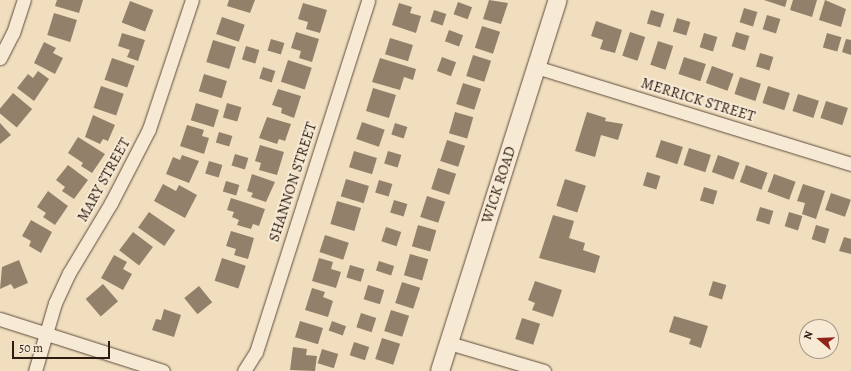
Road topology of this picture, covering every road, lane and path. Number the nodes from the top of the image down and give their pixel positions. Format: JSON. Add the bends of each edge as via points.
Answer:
{"nodes":[{"id":1,"x":24,"y":0,"type":"edge"},
{"id":2,"x":192,"y":0,"type":"edge"},
{"id":3,"x":368,"y":0,"type":"edge"},
{"id":4,"x":558,"y":0,"type":"edge"},
{"id":5,"x":0,"y":58,"type":"edge"},
{"id":6,"x":536,"y":67,"type":"junction"},
{"id":7,"x":851,"y":164,"type":"edge"},
{"id":8,"x":0,"y":319,"type":"edge"},
{"id":9,"x":46,"y":334,"type":"junction"},
{"id":10,"x":449,"y":343,"type":"junction"},
{"id":11,"x":35,"y":371,"type":"edge"},
{"id":12,"x":163,"y":371,"type":"edge"},
{"id":13,"x":244,"y":371,"type":"edge"},
{"id":14,"x":440,"y":371,"type":"edge"},
{"id":15,"x":544,"y":371,"type":"edge"}],
"edges":[{"from":1,"to":5,"type":"street","via":[[13,33]]},
{"from":2,"to":9,"type":"street","name":"MARY STREET","via":[[149,128],[111,203],[69,273]]},
{"from":3,"to":13,"type":"street","name":"SHANNON STREET","via":[[256,352]]},
{"from":4,"to":6,"type":"street","name":"WICK ROAD"},
{"from":6,"to":7,"type":"street","name":"MERRICK STREET"},
{"from":6,"to":10,"type":"street","name":"WICK ROAD"},
{"from":8,"to":9,"type":"street"},
{"from":9,"to":11,"type":"street","name":"MARY STREET"},
{"from":9,"to":12,"type":"street"},
{"from":10,"to":14,"type":"street","name":"WICK ROAD"},
{"from":10,"to":15,"type":"street"}]}
